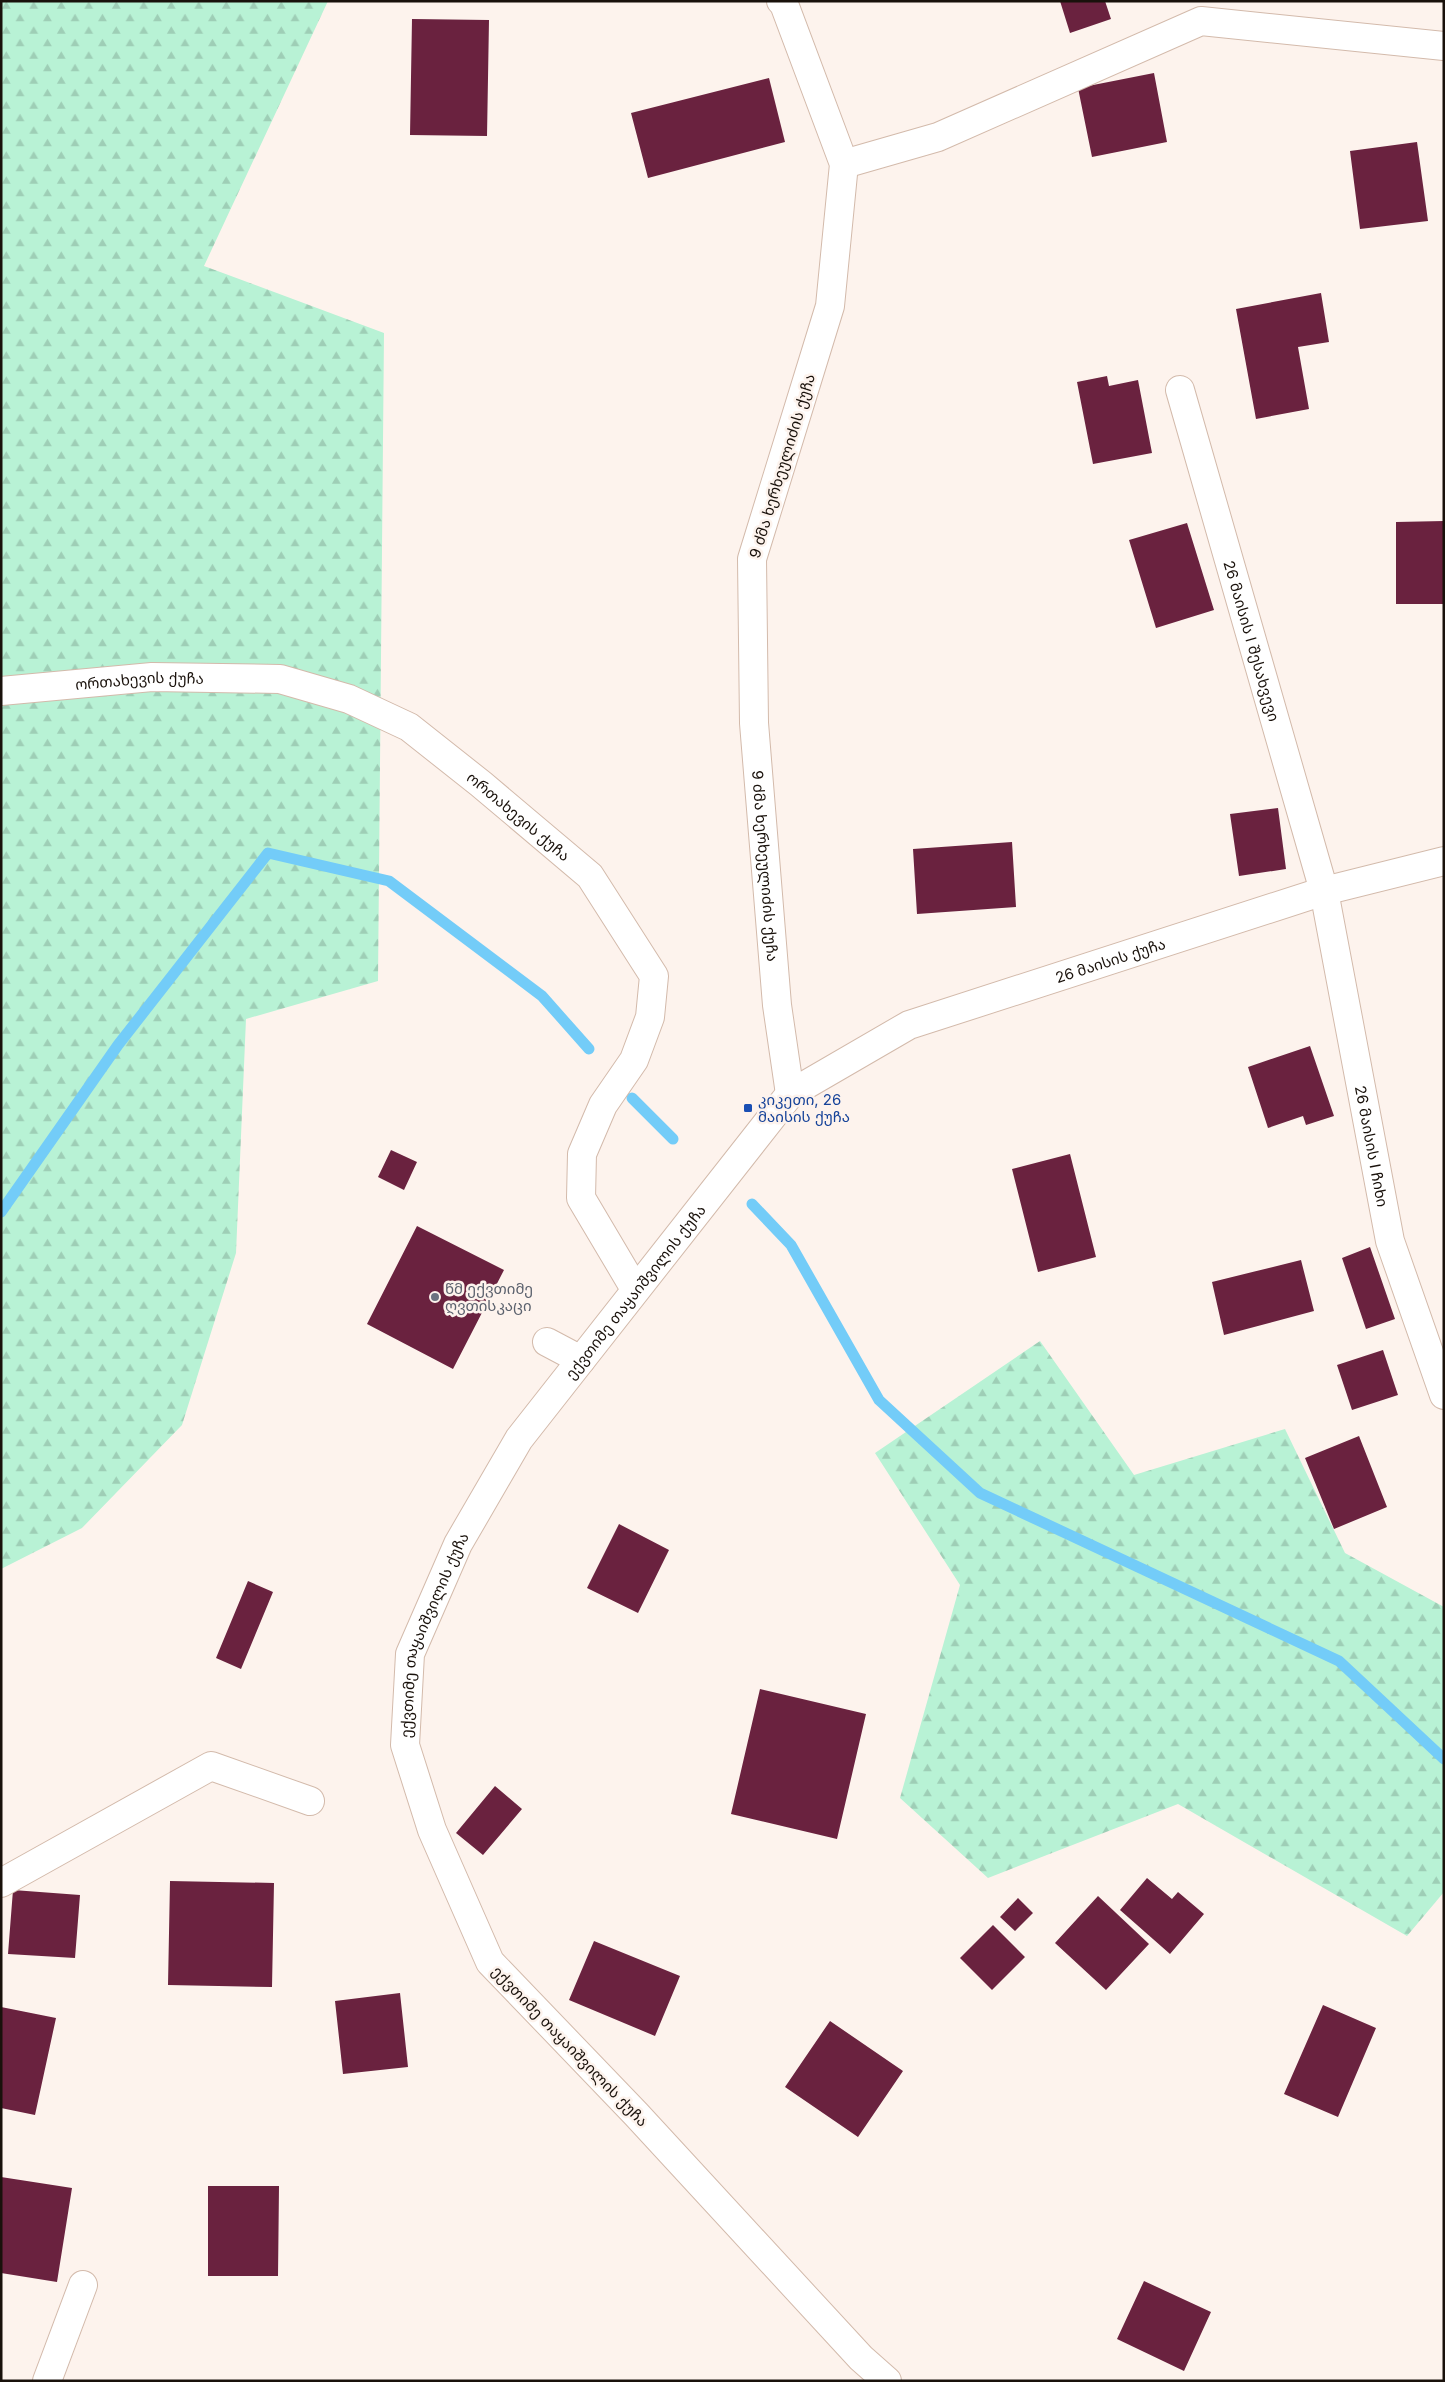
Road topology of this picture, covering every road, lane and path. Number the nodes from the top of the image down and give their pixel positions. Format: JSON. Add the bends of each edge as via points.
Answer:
{"nodes":[{"id":1,"x":781,"y":1,"type":"edge"},
{"id":2,"x":1444,"y":46,"type":"edge"},
{"id":3,"x":844,"y":164,"type":"junction"},
{"id":4,"x":1180,"y":390,"type":"dead end"},
{"id":5,"x":1,"y":691,"type":"edge"},
{"id":6,"x":1444,"y":861,"type":"edge"},
{"id":7,"x":1324,"y":891,"type":"junction"},
{"id":8,"x":790,"y":1094,"type":"junction"},
{"id":9,"x":636,"y":1289,"type":"junction"},
{"id":10,"x":547,"y":1342,"type":"dead end"},
{"id":11,"x":581,"y":1360,"type":"junction"},
{"id":12,"x":1444,"y":1395,"type":"edge"},
{"id":13,"x":310,"y":1801,"type":"dead end"},
{"id":14,"x":1,"y":1883,"type":"edge"},
{"id":15,"x":84,"y":2285,"type":"dead end"},
{"id":16,"x":863,"y":2369,"type":"edge"},
{"id":17,"x":47,"y":2381,"type":"edge"},
{"id":18,"x":887,"y":2381,"type":"edge"}],
"edges":[{"from":1,"to":3,"type":"street","name":"9 ძმა ხერხეულიძის ქუჩა"},
{"from":2,"to":3,"type":"street","via":[[1201,21],[938,137]]},
{"from":3,"to":8,"type":"street","name":"9 ძმა ხერხეულიძის ქუჩა","via":[[830,306],[752,559],[754,723],[777,1005]]},
{"from":4,"to":7,"type":"street","name":"26 მაისის I შესახვევი"},
{"from":5,"to":9,"type":"street","name":"ორთახევის ქუჩა","via":[[152,677],[280,679],[349,699],[409,727],[590,876],[654,976],[650,1017],[634,1060],[603,1105],[582,1154],[581,1198]]},
{"from":6,"to":7,"type":"street","name":"26 მაისის ქუჩა"},
{"from":7,"to":8,"type":"street","name":"26 მაისის ქუჩა","via":[[909,1025]]},
{"from":7,"to":12,"type":"street","name":"26 მაისის I ჩიხი","via":[[1390,1241]]},
{"from":8,"to":9,"type":"street","name":"ექვთიმე თაყაიშვილის ქუჩა"},
{"from":9,"to":11,"type":"street","name":"ექვთიმე თაყაიშვილის ქუჩა"},
{"from":10,"to":11,"type":"street"},
{"from":11,"to":16,"type":"street","name":"ექვთიმე თაყაიშვილის ქუჩა","via":[[519,1439],[458,1544],[410,1654],[405,1745],[432,1830],[490,1962],[676,2156]]},
{"from":13,"to":14,"type":"street","via":[[211,1766]]},
{"from":15,"to":17,"type":"street"},
{"from":16,"to":18,"type":"street","name":"ექვთიმე თაყაიშვილის ქუჩა"}]}
